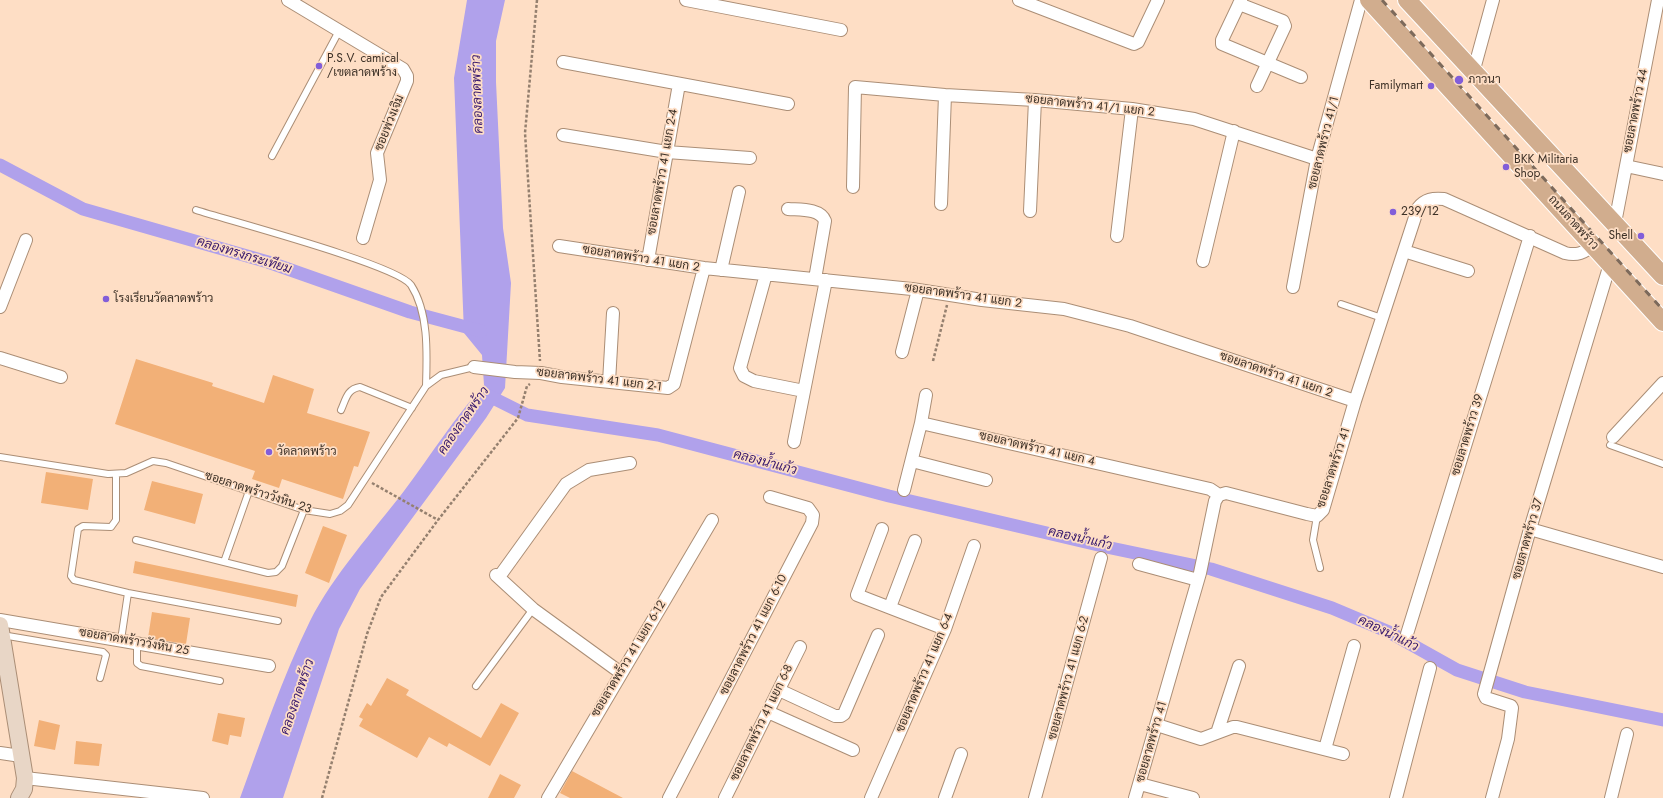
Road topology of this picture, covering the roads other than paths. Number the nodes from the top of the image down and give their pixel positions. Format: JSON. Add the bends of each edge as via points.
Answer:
{"nodes":[{"id":1,"x":288,"y":0,"type":"edge"},
{"id":2,"x":686,"y":0,"type":"edge"},
{"id":3,"x":1019,"y":0,"type":"edge"},
{"id":4,"x":1158,"y":0,"type":"edge"},
{"id":5,"x":1361,"y":0,"type":"edge"},
{"id":6,"x":1368,"y":0,"type":"edge"},
{"id":7,"x":1406,"y":0,"type":"edge"},
{"id":8,"x":1493,"y":0,"type":"edge"},
{"id":9,"x":1240,"y":2,"type":"edge"},
{"id":10,"x":1659,"y":4,"type":"edge"},
{"id":11,"x":841,"y":30,"type":"dead end"},
{"id":12,"x":339,"y":31,"type":"junction"},
{"id":13,"x":562,"y":62,"type":"dead end"},
{"id":14,"x":1267,"y":63,"type":"junction"},
{"id":15,"x":1473,"y":73,"type":"junction"},
{"id":16,"x":1301,"y":77,"type":"dead end"},
{"id":17,"x":679,"y":84,"type":"junction"},
{"id":18,"x":1257,"y":86,"type":"dead end"},
{"id":19,"x":945,"y":95,"type":"junction"},
{"id":20,"x":1035,"y":100,"type":"junction"},
{"id":21,"x":788,"y":104,"type":"dead end"},
{"id":22,"x":1132,"y":109,"type":"junction"},
{"id":23,"x":1234,"y":131,"type":"junction"},
{"id":24,"x":563,"y":134,"type":"dead end"},
{"id":25,"x":667,"y":152,"type":"junction"},
{"id":26,"x":272,"y":156,"type":"dead end"},
{"id":27,"x":750,"y":158,"type":"dead end"},
{"id":28,"x":1318,"y":159,"type":"junction"},
{"id":29,"x":1626,"y":166,"type":"junction"},
{"id":30,"x":1663,"y":174,"type":"edge"},
{"id":31,"x":853,"y":187,"type":"dead end"},
{"id":32,"x":739,"y":192,"type":"dead end"},
{"id":33,"x":941,"y":204,"type":"dead end"},
{"id":34,"x":788,"y":209,"type":"dead end"},
{"id":35,"x":196,"y":210,"type":"dead end"},
{"id":36,"x":1030,"y":211,"type":"dead end"},
{"id":37,"x":1615,"y":223,"type":"junction"},
{"id":38,"x":1117,"y":236,"type":"dead end"},
{"id":39,"x":1530,"y":236,"type":"junction"},
{"id":40,"x":363,"y":238,"type":"dead end"},
{"id":41,"x":26,"y":240,"type":"dead end"},
{"id":42,"x":1592,"y":245,"type":"junction"},
{"id":43,"x":558,"y":246,"type":"dead end"},
{"id":44,"x":1404,"y":251,"type":"junction"},
{"id":45,"x":648,"y":260,"type":"junction"},
{"id":46,"x":1203,"y":261,"type":"dead end"},
{"id":47,"x":1610,"y":264,"type":"junction"},
{"id":48,"x":704,"y":268,"type":"junction"},
{"id":49,"x":721,"y":270,"type":"junction"},
{"id":50,"x":1468,"y":272,"type":"dead end"},
{"id":51,"x":766,"y":274,"type":"junction"},
{"id":52,"x":1663,"y":276,"type":"edge"},
{"id":53,"x":821,"y":279,"type":"junction"},
{"id":54,"x":1293,"y":287,"type":"dead end"},
{"id":55,"x":918,"y":290,"type":"junction"},
{"id":56,"x":1341,"y":304,"type":"dead end"},
{"id":57,"x":0,"y":307,"type":"edge"},
{"id":58,"x":613,"y":313,"type":"dead end"},
{"id":59,"x":1382,"y":318,"type":"junction"},
{"id":60,"x":1663,"y":322,"type":"edge"},
{"id":61,"x":902,"y":352,"type":"dead end"},
{"id":62,"x":0,"y":358,"type":"edge"},
{"id":63,"x":474,"y":367,"type":"joint"},
{"id":64,"x":61,"y":377,"type":"dead end"},
{"id":65,"x":609,"y":382,"type":"junction"},
{"id":66,"x":1663,"y":383,"type":"edge"},
{"id":67,"x":426,"y":386,"type":"junction"},
{"id":68,"x":804,"y":392,"type":"junction"},
{"id":69,"x":926,"y":395,"type":"dead end"},
{"id":70,"x":1355,"y":401,"type":"junction"},
{"id":71,"x":412,"y":408,"type":"junction"},
{"id":72,"x":341,"y":410,"type":"dead end"},
{"id":73,"x":921,"y":423,"type":"junction"},
{"id":74,"x":1612,"y":441,"type":"joint"},
{"id":75,"x":794,"y":442,"type":"dead end"},
{"id":76,"x":0,"y":457,"type":"edge"},
{"id":77,"x":912,"y":461,"type":"junction"},
{"id":78,"x":1662,"y":462,"type":"edge"},
{"id":79,"x":630,"y":463,"type":"dead end"},
{"id":80,"x":116,"y":474,"type":"junction"},
{"id":81,"x":986,"y":480,"type":"dead end"},
{"id":82,"x":904,"y":490,"type":"dead end"},
{"id":83,"x":249,"y":491,"type":"junction"},
{"id":84,"x":1219,"y":495,"type":"junction"},
{"id":85,"x":770,"y":497,"type":"dead end"},
{"id":86,"x":304,"y":510,"type":"junction"},
{"id":87,"x":1317,"y":516,"type":"junction"},
{"id":88,"x":712,"y":520,"type":"dead end"},
{"id":89,"x":882,"y":528,"type":"dead end"},
{"id":90,"x":1530,"y":529,"type":"junction"},
{"id":91,"x":136,"y":540,"type":"dead end"},
{"id":92,"x":916,"y":541,"type":"dead end"},
{"id":93,"x":974,"y":546,"type":"dead end"},
{"id":94,"x":1101,"y":558,"type":"dead end"},
{"id":95,"x":224,"y":562,"type":"junction"},
{"id":96,"x":1139,"y":564,"type":"dead end"},
{"id":97,"x":1663,"y":567,"type":"edge"},
{"id":98,"x":1320,"y":568,"type":"dead end"},
{"id":99,"x":1199,"y":577,"type":"junction"},
{"id":100,"x":128,"y":592,"type":"junction"},
{"id":101,"x":890,"y":607,"type":"junction"},
{"id":102,"x":533,"y":609,"type":"junction"},
{"id":103,"x":278,"y":621,"type":"dead end"},
{"id":104,"x":1,"y":627,"type":"edge"},
{"id":105,"x":945,"y":629,"type":"junction"},
{"id":106,"x":1407,"y":634,"type":"dead end"},
{"id":107,"x":878,"y":635,"type":"dead end"},
{"id":108,"x":121,"y":640,"type":"junction"},
{"id":109,"x":137,"y":642,"type":"junction"},
{"id":110,"x":1354,"y":646,"type":"dead end"},
{"id":111,"x":800,"y":647,"type":"dead end"},
{"id":112,"x":269,"y":666,"type":"dead end"},
{"id":113,"x":1238,"y":666,"type":"dead end"},
{"id":114,"x":1430,"y":668,"type":"dead end"},
{"id":115,"x":620,"y":673,"type":"junction"},
{"id":116,"x":100,"y":678,"type":"dead end"},
{"id":117,"x":220,"y":681,"type":"dead end"},
{"id":118,"x":476,"y":686,"type":"dead end"},
{"id":119,"x":779,"y":690,"type":"junction"},
{"id":120,"x":768,"y":712,"type":"junction"},
{"id":121,"x":1157,"y":725,"type":"junction"},
{"id":122,"x":1217,"y":733,"type":"junction"},
{"id":123,"x":1627,"y":734,"type":"dead end"},
{"id":124,"x":1325,"y":749,"type":"junction"},
{"id":125,"x":853,"y":750,"type":"dead end"},
{"id":126,"x":0,"y":753,"type":"edge"},
{"id":127,"x":960,"y":754,"type":"dead end"},
{"id":128,"x":1343,"y":754,"type":"dead end"},
{"id":129,"x":21,"y":756,"type":"junction"},
{"id":130,"x":25,"y":778,"type":"junction"},
{"id":131,"x":1140,"y":784,"type":"junction"},
{"id":132,"x":19,"y":798,"type":"edge"},
{"id":133,"x":203,"y":798,"type":"edge"},
{"id":134,"x":548,"y":798,"type":"edge"},
{"id":135,"x":669,"y":798,"type":"edge"},
{"id":136,"x":725,"y":798,"type":"edge"},
{"id":137,"x":871,"y":798,"type":"edge"},
{"id":138,"x":945,"y":798,"type":"edge"},
{"id":139,"x":1035,"y":798,"type":"edge"},
{"id":140,"x":1135,"y":798,"type":"edge"},
{"id":141,"x":1194,"y":798,"type":"edge"},
{"id":142,"x":1396,"y":798,"type":"edge"},
{"id":143,"x":1492,"y":798,"type":"edge"},
{"id":144,"x":1611,"y":798,"type":"edge"}],
"edges":[{"from":1,"to":12,"type":"street","name":"ซอยพ่วงเจิม"},
{"from":2,"to":11,"type":"street"},
{"from":3,"to":4,"type":"street","via":[[1134,44],[1138,42]]},
{"from":5,"to":28,"type":"street","name":"ซอยลาดพร้าว 41/1"},
{"from":6,"to":42,"type":"main road","name":"ถนนลาดพร้าว"},
{"from":7,"to":15,"type":"main road"},
{"from":8,"to":15,"type":"street"},
{"from":9,"to":14,"type":"street","via":[[1283,21],[1285,26]]},
{"from":9,"to":14,"type":"street","via":[[1222,44]]},
{"from":10,"to":29,"type":"street","name":"ซอยลาดพร้าว 44"},
{"from":12,"to":26,"type":"lane"},
{"from":12,"to":40,"type":"street","name":"ซอยพ่วงเจิม","via":[[403,69],[407,76],[407,82],[377,153],[380,180]]},
{"from":13,"to":17,"type":"street"},
{"from":14,"to":16,"type":"street"},
{"from":14,"to":18,"type":"street"},
{"from":15,"to":37,"type":"main road"},
{"from":17,"to":21,"type":"street"},
{"from":17,"to":25,"type":"street","name":"ซอยลาดพร้าว 41 แยก 2-4"},
{"from":19,"to":20,"type":"street","name":"ซอยลาดพร้าว 41/1 แยก 2"},
{"from":19,"to":31,"type":"street","name":"ซอยลาดพร้าว 41/1 แยก 2","via":[[855,87]]},
{"from":19,"to":33,"type":"street"},
{"from":20,"to":22,"type":"street","name":"ซอยลาดพร้าว 41/1 แยก 2"},
{"from":20,"to":36,"type":"street"},
{"from":22,"to":23,"type":"street","name":"ซอยลาดพร้าว 41/1 แยก 2","via":[[1194,118]]},
{"from":22,"to":38,"type":"street"},
{"from":23,"to":28,"type":"street","name":"ซอยลาดพร้าว 41/1 แยก 2"},
{"from":23,"to":46,"type":"street"},
{"from":24,"to":25,"type":"street"},
{"from":25,"to":27,"type":"street"},
{"from":25,"to":45,"type":"street","name":"ซอยลาดพร้าว 41 แยก 2-4"},
{"from":28,"to":54,"type":"street","name":"ซอยลาดพร้าว 41/1"},
{"from":29,"to":30,"type":"street"},
{"from":29,"to":37,"type":"street","name":"ซอยลาดพร้าว 44"},
{"from":32,"to":49,"type":"street"},
{"from":34,"to":53,"type":"street","via":[[823,216]]},
{"from":35,"to":67,"type":"lane","via":[[358,259],[391,272],[410,284],[420,302],[427,348]]},
{"from":37,"to":52,"type":"main road"},
{"from":39,"to":42,"type":"street","name":"ซอยลาดพร้าว 41","via":[[1573,255],[1586,251]]},
{"from":39,"to":44,"type":"street","name":"ซอยลาดพร้าว 41","via":[[1444,199],[1435,198],[1427,200],[1418,208]]},
{"from":39,"to":106,"type":"street","name":"ซอยลาดพร้าว 39"},
{"from":41,"to":57,"type":"street"},
{"from":42,"to":47,"type":"main road","name":"ถนนลาดพร้าว"},
{"from":43,"to":45,"type":"street","name":"ซอยลาดพร้าว 41 แยก 2"},
{"from":44,"to":50,"type":"street"},
{"from":44,"to":59,"type":"street","name":"ซอยลาดพร้าว 41"},
{"from":45,"to":48,"type":"street","name":"ซอยลาดพร้าว 41 แยก 2"},
{"from":47,"to":60,"type":"main road","name":"ถนนลาดพร้าว"},
{"from":47,"to":90,"type":"street","name":"ซอยลาดพร้าว 37"},
{"from":48,"to":49,"type":"street","name":"ซอยลาดพร้าว 41 แยก 2"},
{"from":48,"to":65,"type":"street","name":"ซอยลาดพร้าว 41 แยก 2-1","via":[[674,384],[668,388],[660,388]]},
{"from":49,"to":51,"type":"street","name":"ซอยลาดพร้าว 41 แยก 2"},
{"from":51,"to":53,"type":"street","name":"ซอยลาดพร้าว 41 แยก 2"},
{"from":51,"to":68,"type":"street","via":[[740,368],[744,376],[754,380]]},
{"from":53,"to":55,"type":"street","name":"ซอยลาดพร้าว 41 แยก 2"},
{"from":53,"to":68,"type":"street"},
{"from":55,"to":61,"type":"street"},
{"from":55,"to":70,"type":"street","name":"ซอยลาดพร้าว 41 แยก 2","via":[[1064,309],[1130,326]]},
{"from":56,"to":59,"type":"lane"},
{"from":58,"to":65,"type":"street"},
{"from":59,"to":70,"type":"street","name":"ซอยลาดพร้าว 41"},
{"from":62,"to":64,"type":"street"},
{"from":63,"to":65,"type":"street","name":"ซอยลาดพร้าว 41 แยก 2-1"},
{"from":63,"to":67,"type":"lane","name":"ซอยลาดพร้าววังหิน 23","via":[[441,375]]},
{"from":66,"to":74,"type":"street"},
{"from":67,"to":71,"type":"lane","name":"ซอยลาดพร้าววังหิน 23"},
{"from":68,"to":75,"type":"street"},
{"from":69,"to":73,"type":"street"},
{"from":70,"to":87,"type":"street","name":"ซอยลาดพร้าว 41","via":[[1323,510]]},
{"from":71,"to":72,"type":"lane","via":[[360,388],[353,388]]},
{"from":71,"to":86,"type":"lane","name":"ซอยลาดพร้าววังหิน 23","via":[[348,505],[330,514]]},
{"from":73,"to":77,"type":"street"},
{"from":73,"to":84,"type":"street","name":"ซอยลาดพร้าว 41 แยก 4","via":[[1210,489]]},
{"from":74,"to":78,"type":"lane"},
{"from":76,"to":80,"type":"lane","name":"ซอยลาดพร้าววังหิน 23","via":[[96,474]]},
{"from":77,"to":81,"type":"street"},
{"from":77,"to":82,"type":"street"},
{"from":79,"to":102,"type":"street","via":[[589,470],[566,484],[498,576]]},
{"from":80,"to":83,"type":"lane","name":"ซอยลาดพร้าววังหิน 23","via":[[153,461]]},
{"from":80,"to":100,"type":"lane","via":[[116,520],[111,527],[83,526],[78,529],[71,576],[78,582]]},
{"from":83,"to":86,"type":"lane","name":"ซอยลาดพร้าววังหิน 23"},
{"from":83,"to":95,"type":"lane"},
{"from":84,"to":87,"type":"street","name":"ซอยลาดพร้าว 41","via":[[1226,493]]},
{"from":84,"to":99,"type":"street","name":"ซอยลาดพร้าว 41","via":[[1215,501]]},
{"from":85,"to":135,"type":"street","name":"ซอยลาดพร้าว 41 แยก 6-10","via":[[808,508],[814,515],[812,523]]},
{"from":86,"to":95,"type":"lane","via":[[282,566],[276,572],[268,573]]},
{"from":87,"to":98,"type":"lane","via":[[1313,540]]},
{"from":88,"to":115,"type":"street","name":"ซอยลาดพร้าว 41 แยก 6-12"},
{"from":89,"to":101,"type":"street","via":[[857,594]]},
{"from":90,"to":97,"type":"street"},
{"from":90,"to":143,"type":"street","name":"ซอยลาดพร้าว 37","via":[[1484,694],[1486,698],[1512,708],[1508,739]]},
{"from":91,"to":95,"type":"lane"},
{"from":92,"to":101,"type":"street"},
{"from":93,"to":105,"type":"street","name":"ซอยลาดพร้าว 41 แยก 6-4"},
{"from":94,"to":139,"type":"street","name":"ซอยลาดพร้าว 41 แยก 6-2"},
{"from":96,"to":99,"type":"street"},
{"from":99,"to":121,"type":"street","name":"ซอยลาดพร้าว 41"},
{"from":100,"to":103,"type":"lane"},
{"from":100,"to":108,"type":"lane"},
{"from":101,"to":105,"type":"street"},
{"from":102,"to":115,"type":"street"},
{"from":102,"to":118,"type":"lane"},
{"from":104,"to":108,"type":"street","name":"ซอยลาดพร้าววังหิน 25"},
{"from":104,"to":116,"type":"lane","via":[[103,652],[106,656]]},
{"from":104,"to":129,"type":"main road"},
{"from":105,"to":137,"type":"street","name":"ซอยลาดพร้าว 41 แยก 6-4"},
{"from":107,"to":119,"type":"street","via":[[841,716],[835,716]]},
{"from":108,"to":109,"type":"street","name":"ซอยลาดพร้าววังหิน 25"},
{"from":109,"to":112,"type":"street","name":"ซอยลาดพร้าววังหิน 25"},
{"from":109,"to":117,"type":"lane","via":[[137,663],[142,666]]},
{"from":110,"to":124,"type":"street"},
{"from":111,"to":119,"type":"street","name":"ซอยลาดพร้าว 41 แยก 6-8"},
{"from":113,"to":122,"type":"street"},
{"from":114,"to":142,"type":"street"},
{"from":115,"to":134,"type":"street","name":"ซอยลาดพร้าว 41 แยก 6-12"},
{"from":119,"to":120,"type":"street","name":"ซอยลาดพร้าว 41 แยก 6-8"},
{"from":120,"to":125,"type":"street"},
{"from":120,"to":136,"type":"street","name":"ซอยลาดพร้าว 41 แยก 6-8"},
{"from":121,"to":122,"type":"street","via":[[1201,739]]},
{"from":121,"to":131,"type":"street","name":"ซอยลาดพร้าว 41"},
{"from":122,"to":124,"type":"street","via":[[1237,727]]},
{"from":123,"to":144,"type":"street"},
{"from":124,"to":128,"type":"street"},
{"from":126,"to":129,"type":"street"},
{"from":127,"to":138,"type":"street"},
{"from":129,"to":130,"type":"main road"},
{"from":130,"to":132,"type":"main road","via":[[24,789]]},
{"from":130,"to":133,"type":"street"},
{"from":131,"to":140,"type":"street","name":"ซอยลาดพร้าว 41"},
{"from":131,"to":141,"type":"street"}]}
